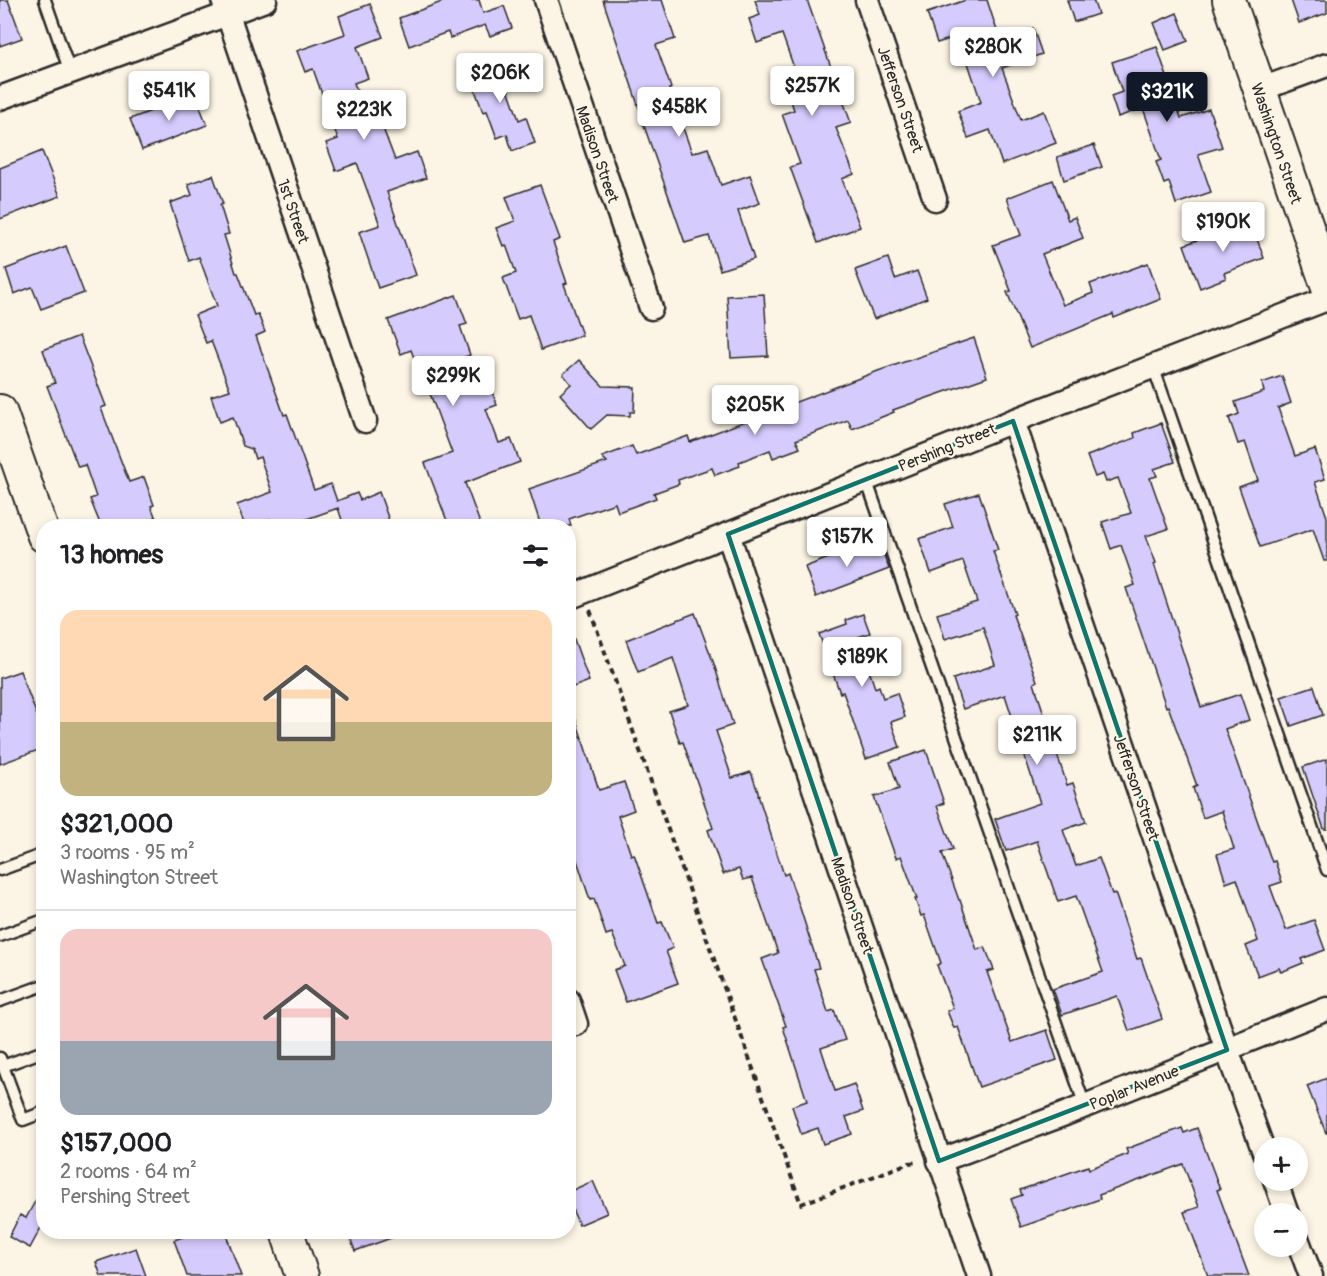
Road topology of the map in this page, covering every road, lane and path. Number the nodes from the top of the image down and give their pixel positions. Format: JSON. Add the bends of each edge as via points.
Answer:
{"nodes":[{"id":1,"x":45,"y":0,"type":"edge"},
{"id":2,"x":265,"y":0,"type":"edge"},
{"id":3,"x":546,"y":0,"type":"edge"},
{"id":4,"x":867,"y":0,"type":"edge"},
{"id":5,"x":1229,"y":0,"type":"edge"},
{"id":6,"x":225,"y":7,"type":"edge"},
{"id":7,"x":1327,"y":65,"type":"edge"},
{"id":8,"x":70,"y":72,"type":"junction"},
{"id":9,"x":1259,"y":90,"type":"junction"},
{"id":10,"x":0,"y":98,"type":"edge"},
{"id":11,"x":935,"y":199,"type":"dead end"},
{"id":12,"x":1327,"y":285,"type":"edge"},
{"id":13,"x":1327,"y":299,"type":"edge"},
{"id":14,"x":651,"y":308,"type":"dead end"},
{"id":15,"x":1153,"y":366,"type":"junction"},
{"id":16,"x":0,"y":411,"type":"edge"},
{"id":17,"x":1013,"y":421,"type":"junction"},
{"id":18,"x":365,"y":422,"type":"dead end"},
{"id":19,"x":866,"y":479,"type":"junction"},
{"id":20,"x":38,"y":519,"type":"edge"},
{"id":21,"x":728,"y":534,"type":"junction"},
{"id":22,"x":576,"y":596,"type":"edge"},
{"id":23,"x":36,"y":857,"type":"edge"},
{"id":24,"x":0,"y":870,"type":"edge"},
{"id":25,"x":1327,"y":870,"type":"edge"},
{"id":26,"x":36,"y":923,"type":"edge"},
{"id":27,"x":0,"y":936,"type":"edge"},
{"id":28,"x":36,"y":988,"type":"edge"},
{"id":29,"x":0,"y":1001,"type":"edge"},
{"id":30,"x":1327,"y":1010,"type":"edge"},
{"id":31,"x":1227,"y":1050,"type":"junction"},
{"id":32,"x":36,"y":1053,"type":"edge"},
{"id":33,"x":2,"y":1062,"type":"edge"},
{"id":34,"x":1085,"y":1106,"type":"junction"},
{"id":35,"x":36,"y":1115,"type":"edge"},
{"id":36,"x":1259,"y":1137,"type":"edge"},
{"id":37,"x":939,"y":1161,"type":"junction"},
{"id":38,"x":289,"y":1239,"type":"edge"},
{"id":39,"x":1304,"y":1257,"type":"edge"},
{"id":40,"x":302,"y":1276,"type":"edge"},
{"id":41,"x":979,"y":1276,"type":"edge"},
{"id":42,"x":1311,"y":1276,"type":"edge"}],
"edges":[{"from":1,"to":8,"type":"lane"},
{"from":2,"to":6,"type":"street"},
{"from":3,"to":14,"type":"street","name":"Madison Street"},
{"from":4,"to":11,"type":"street","name":"Jefferson Street"},
{"from":5,"to":9,"type":"street","name":"Washington Street"},
{"from":6,"to":8,"type":"street"},
{"from":6,"to":18,"type":"street","name":"1st Street"},
{"from":7,"to":9,"type":"street"},
{"from":8,"to":10,"type":"street"},
{"from":9,"to":12,"type":"street","name":"Washington Street"},
{"from":13,"to":15,"type":"street","name":"Pershing Street"},
{"from":15,"to":17,"type":"street","name":"Pershing Street"},
{"from":15,"to":25,"type":"lane"},
{"from":16,"to":20,"type":"street"},
{"from":17,"to":19,"type":"street","name":"Pershing Street"},
{"from":17,"to":31,"type":"street","name":"Jefferson Street"},
{"from":19,"to":21,"type":"street","name":"Pershing Street"},
{"from":19,"to":34,"type":"lane"},
{"from":21,"to":22,"type":"street","name":"Pershing Street"},
{"from":21,"to":37,"type":"street","name":"Madison Street"},
{"from":22,"to":37,"type":"path","via":[[801,1204],[909,1163]]},
{"from":23,"to":24,"type":"lane"},
{"from":26,"to":27,"type":"lane"},
{"from":28,"to":29,"type":"lane"},
{"from":30,"to":31,"type":"street","name":"Poplar Avenue"},
{"from":31,"to":34,"type":"street","name":"Poplar Avenue"},
{"from":31,"to":36,"type":"street","name":"Jefferson Street"},
{"from":32,"to":33,"type":"lane"},
{"from":33,"to":35,"type":"lane","via":[[23,1120]]},
{"from":34,"to":37,"type":"street","name":"Poplar Avenue"},
{"from":37,"to":41,"type":"street","name":"Madison Street"},
{"from":38,"to":40,"type":"street"},
{"from":39,"to":42,"type":"street"}]}
